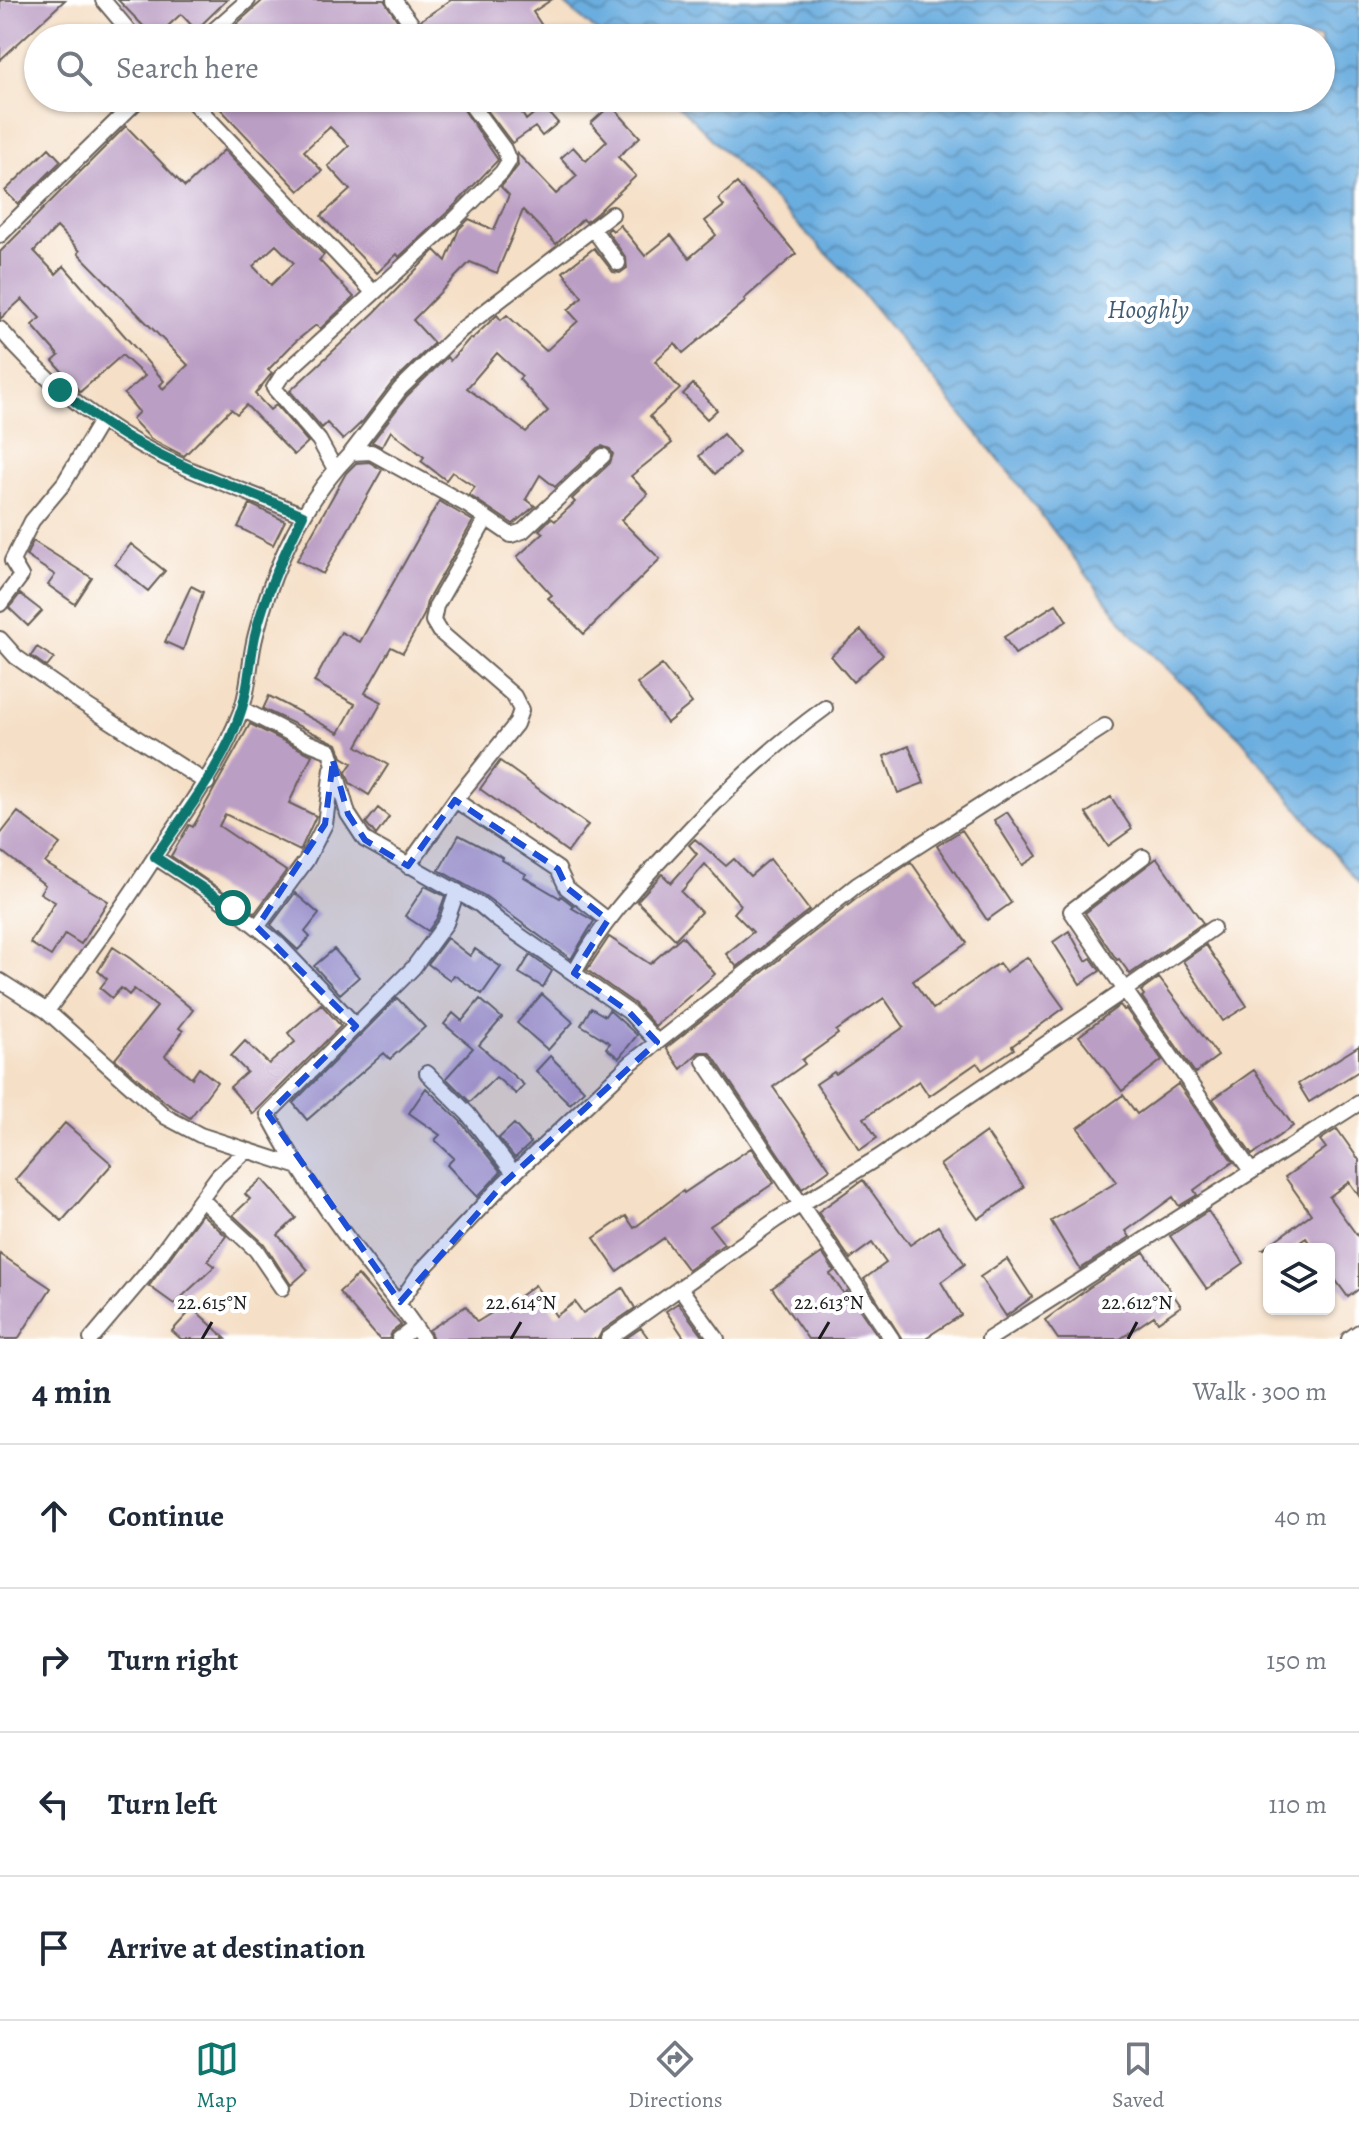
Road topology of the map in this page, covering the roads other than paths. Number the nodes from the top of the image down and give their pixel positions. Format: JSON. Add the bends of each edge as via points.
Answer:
{"nodes":[{"id":1,"x":103,"y":0,"type":"edge"},
{"id":2,"x":248,"y":0,"type":"edge"},
{"id":3,"x":394,"y":0,"type":"edge"},
{"id":4,"x":123,"y":24,"type":"edge"},
{"id":5,"x":221,"y":24,"type":"edge"},
{"id":6,"x":412,"y":24,"type":"edge"},
{"id":7,"x":126,"y":112,"type":"edge"},
{"id":8,"x":202,"y":112,"type":"edge"},
{"id":9,"x":476,"y":112,"type":"edge"},
{"id":10,"x":612,"y":214,"type":"dead end"},
{"id":11,"x":593,"y":229,"type":"junction"},
{"id":12,"x":0,"y":235,"type":"edge"},
{"id":13,"x":618,"y":263,"type":"dead end"},
{"id":14,"x":373,"y":292,"type":"junction"},
{"id":15,"x":0,"y":329,"type":"edge"},
{"id":16,"x":101,"y":421,"type":"junction"},
{"id":17,"x":351,"y":453,"type":"junction"},
{"id":18,"x":603,"y":456,"type":"dead end"},
{"id":19,"x":335,"y":469,"type":"junction"},
{"id":20,"x":303,"y":515,"type":"junction"},
{"id":21,"x":486,"y":519,"type":"junction"},
{"id":22,"x":0,"y":604,"type":"edge"},
{"id":23,"x":0,"y":639,"type":"edge"},
{"id":24,"x":825,"y":708,"type":"dead end"},
{"id":25,"x":242,"y":709,"type":"junction"},
{"id":26,"x":1105,"y":726,"type":"dead end"},
{"id":27,"x":333,"y":761,"type":"junction"},
{"id":28,"x":207,"y":783,"type":"junction"},
{"id":29,"x":455,"y":800,"type":"junction"},
{"id":30,"x":155,"y":857,"type":"junction"},
{"id":31,"x":1143,"y":857,"type":"dead end"},
{"id":32,"x":408,"y":866,"type":"junction"},
{"id":33,"x":457,"y":891,"type":"junction"},
{"id":34,"x":608,"y":920,"type":"junction"},
{"id":35,"x":257,"y":927,"type":"junction"},
{"id":36,"x":1213,"y":928,"type":"dead end"},
{"id":37,"x":574,"y":973,"type":"junction"},
{"id":38,"x":0,"y":981,"type":"edge"},
{"id":39,"x":1125,"y":990,"type":"junction"},
{"id":40,"x":47,"y":1011,"type":"junction"},
{"id":41,"x":356,"y":1026,"type":"junction"},
{"id":42,"x":657,"y":1042,"type":"junction"},
{"id":43,"x":704,"y":1061,"type":"dead end"},
{"id":44,"x":427,"y":1073,"type":"dead end"},
{"id":45,"x":1359,"y":1103,"type":"edge"},
{"id":46,"x":245,"y":1152,"type":"junction"},
{"id":47,"x":299,"y":1167,"type":"junction"},
{"id":48,"x":1251,"y":1171,"type":"junction"},
{"id":49,"x":514,"y":1173,"type":"junction"},
{"id":50,"x":201,"y":1199,"type":"junction"},
{"id":51,"x":803,"y":1204,"type":"junction"},
{"id":52,"x":282,"y":1288,"type":"dead end"},
{"id":53,"x":680,"y":1288,"type":"junction"},
{"id":54,"x":400,"y":1302,"type":"junction"},
{"id":55,"x":1359,"y":1332,"type":"edge"},
{"id":56,"x":419,"y":1333,"type":"edge"},
{"id":57,"x":91,"y":1339,"type":"edge"},
{"id":58,"x":399,"y":1339,"type":"edge"},
{"id":59,"x":608,"y":1339,"type":"edge"},
{"id":60,"x":717,"y":1339,"type":"edge"},
{"id":61,"x":892,"y":1339,"type":"edge"},
{"id":62,"x":989,"y":1339,"type":"edge"},
{"id":63,"x":1349,"y":1339,"type":"edge"}],
"edges":[{"from":1,"to":4,"type":"street"},
{"from":2,"to":5,"type":"street"},
{"from":3,"to":6,"type":"street"},
{"from":7,"to":12,"type":"street"},
{"from":8,"to":14,"type":"street"},
{"from":9,"to":14,"type":"street","via":[[509,161],[452,222]]},
{"from":10,"to":11,"type":"street"},
{"from":11,"to":13,"type":"street"},
{"from":11,"to":17,"type":"street","via":[[461,330],[400,389]]},
{"from":14,"to":19,"type":"street","via":[[274,388],[319,440]]},
{"from":15,"to":16,"type":"street","via":[[51,382]]},
{"from":16,"to":20,"type":"street","via":[[143,447]]},
{"from":16,"to":22,"type":"street","via":[[64,483],[32,521],[12,561],[21,576]]},
{"from":17,"to":19,"type":"street"},
{"from":17,"to":21,"type":"street","via":[[371,452]]},
{"from":18,"to":21,"type":"street","via":[[523,531],[511,535]]},
{"from":19,"to":20,"type":"street"},
{"from":20,"to":25,"type":"street","via":[[255,635]]},
{"from":21,"to":29,"type":"street","via":[[436,606],[433,621],[514,696],[521,710],[516,724]]},
{"from":23,"to":28,"type":"street","via":[[16,657],[76,699]]},
{"from":24,"to":34,"type":"street","via":[[753,764]]},
{"from":25,"to":27,"type":"street","via":[[330,751]]},
{"from":25,"to":28,"type":"street"},
{"from":26,"to":42,"type":"street","via":[[857,885]]},
{"from":27,"to":32,"type":"street","via":[[348,814],[365,840]]},
{"from":27,"to":35,"type":"street","via":[[325,824],[306,861]]},
{"from":28,"to":30,"type":"street"},
{"from":29,"to":32,"type":"street"},
{"from":29,"to":34,"type":"street","via":[[558,869],[567,888]]},
{"from":30,"to":35,"type":"street"},
{"from":30,"to":40,"type":"street"},
{"from":31,"to":39,"type":"street","via":[[1071,911]]},
{"from":32,"to":33,"type":"street"},
{"from":33,"to":37,"type":"street"},
{"from":33,"to":41,"type":"street","via":[[446,923],[413,968]]},
{"from":34,"to":37,"type":"street"},
{"from":35,"to":41,"type":"street"},
{"from":36,"to":39,"type":"street"},
{"from":37,"to":42,"type":"street","via":[[629,1012]]},
{"from":38,"to":40,"type":"street"},
{"from":39,"to":48,"type":"street"},
{"from":39,"to":51,"type":"street"},
{"from":40,"to":46,"type":"street","via":[[166,1117]]},
{"from":41,"to":47,"type":"street","via":[[268,1114]]},
{"from":42,"to":49,"type":"street"},
{"from":43,"to":51,"type":"street"},
{"from":44,"to":49,"type":"street","via":[[468,1114]]},
{"from":45,"to":48,"type":"street"},
{"from":46,"to":47,"type":"street"},
{"from":46,"to":50,"type":"street"},
{"from":47,"to":54,"type":"street"},
{"from":48,"to":62,"type":"street"},
{"from":49,"to":54,"type":"street","via":[[422,1270]]},
{"from":50,"to":52,"type":"street","via":[[256,1250]]},
{"from":50,"to":57,"type":"street"},
{"from":51,"to":53,"type":"street"},
{"from":51,"to":61,"type":"street"},
{"from":53,"to":59,"type":"street"},
{"from":53,"to":60,"type":"street"},
{"from":54,"to":56,"type":"street"},
{"from":55,"to":63,"type":"street"},
{"from":56,"to":58,"type":"street"}]}
